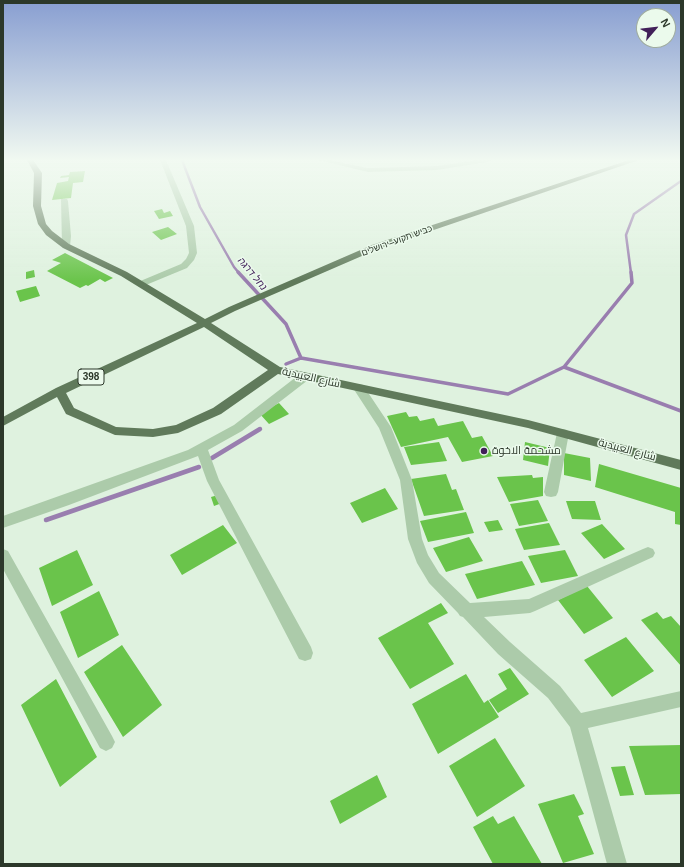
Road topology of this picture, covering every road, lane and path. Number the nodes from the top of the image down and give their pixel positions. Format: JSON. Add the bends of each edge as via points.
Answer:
{"nodes":[{"id":1,"x":37,"y":200,"type":"edge"},
{"id":2,"x":180,"y":200,"type":"edge"},
{"id":3,"x":514,"y":200,"type":"edge"},
{"id":4,"x":64,"y":201,"type":"dead end"},
{"id":5,"x":66,"y":246,"type":"junction"},
{"id":6,"x":141,"y":284,"type":"junction"},
{"id":7,"x":276,"y":370,"type":"junction"},
{"id":8,"x":304,"y":377,"type":"junction"},
{"id":9,"x":359,"y":388,"type":"junction"},
{"id":10,"x":60,"y":391,"type":"junction"},
{"id":11,"x":3,"y":422,"type":"edge"},
{"id":12,"x":563,"y":433,"type":"junction"},
{"id":13,"x":201,"y":448,"type":"junction"},
{"id":14,"x":681,"y":465,"type":"edge"},
{"id":15,"x":551,"y":492,"type":"dead end"},
{"id":16,"x":3,"y":522,"type":"edge"},
{"id":17,"x":648,"y":553,"type":"dead end"},
{"id":18,"x":3,"y":555,"type":"edge"},
{"id":19,"x":465,"y":611,"type":"junction"},
{"id":20,"x":305,"y":653,"type":"dead end"},
{"id":21,"x":681,"y":699,"type":"edge"},
{"id":22,"x":577,"y":722,"type":"junction"},
{"id":23,"x":106,"y":742,"type":"dead end"},
{"id":24,"x":617,"y":864,"type":"edge"}],
"edges":[{"from":1,"to":5,"type":"main road","name":"شارع العبيدية","via":[[42,224]]},
{"from":2,"to":6,"type":"street","via":[[192,234],[193,253],[190,260],[184,266]]},
{"from":3,"to":10,"type":"main road","name":"כביש תקוע–ירושלים","number":"398","via":[[375,247],[232,309]]},
{"from":4,"to":5,"type":"street"},
{"from":5,"to":6,"type":"main road","name":"شارع العبيدية"},
{"from":6,"to":7,"type":"main road","name":"شارع العبيدية"},
{"from":7,"to":8,"type":"main road","name":"شارع العبيدية"},
{"from":7,"to":10,"type":"main road","via":[[217,412],[178,429],[153,433],[115,431],[70,411]]},
{"from":8,"to":9,"type":"main road","name":"شارع العبيدية"},
{"from":8,"to":13,"type":"street","via":[[238,428]]},
{"from":9,"to":12,"type":"main road","name":"شارع العبيدية"},
{"from":9,"to":19,"type":"street","via":[[385,427],[406,480],[415,539],[422,558],[434,578]]},
{"from":10,"to":11,"type":"main road","number":"398"},
{"from":12,"to":14,"type":"main road","name":"شارع العبيدية"},
{"from":12,"to":15,"type":"street"},
{"from":13,"to":16,"type":"street"},
{"from":13,"to":20,"type":"street","via":[[213,481]]},
{"from":17,"to":19,"type":"street","via":[[530,606]]},
{"from":18,"to":23,"type":"street"},
{"from":19,"to":22,"type":"street","via":[[554,692]]},
{"from":21,"to":22,"type":"street"},
{"from":22,"to":24,"type":"street"}]}
